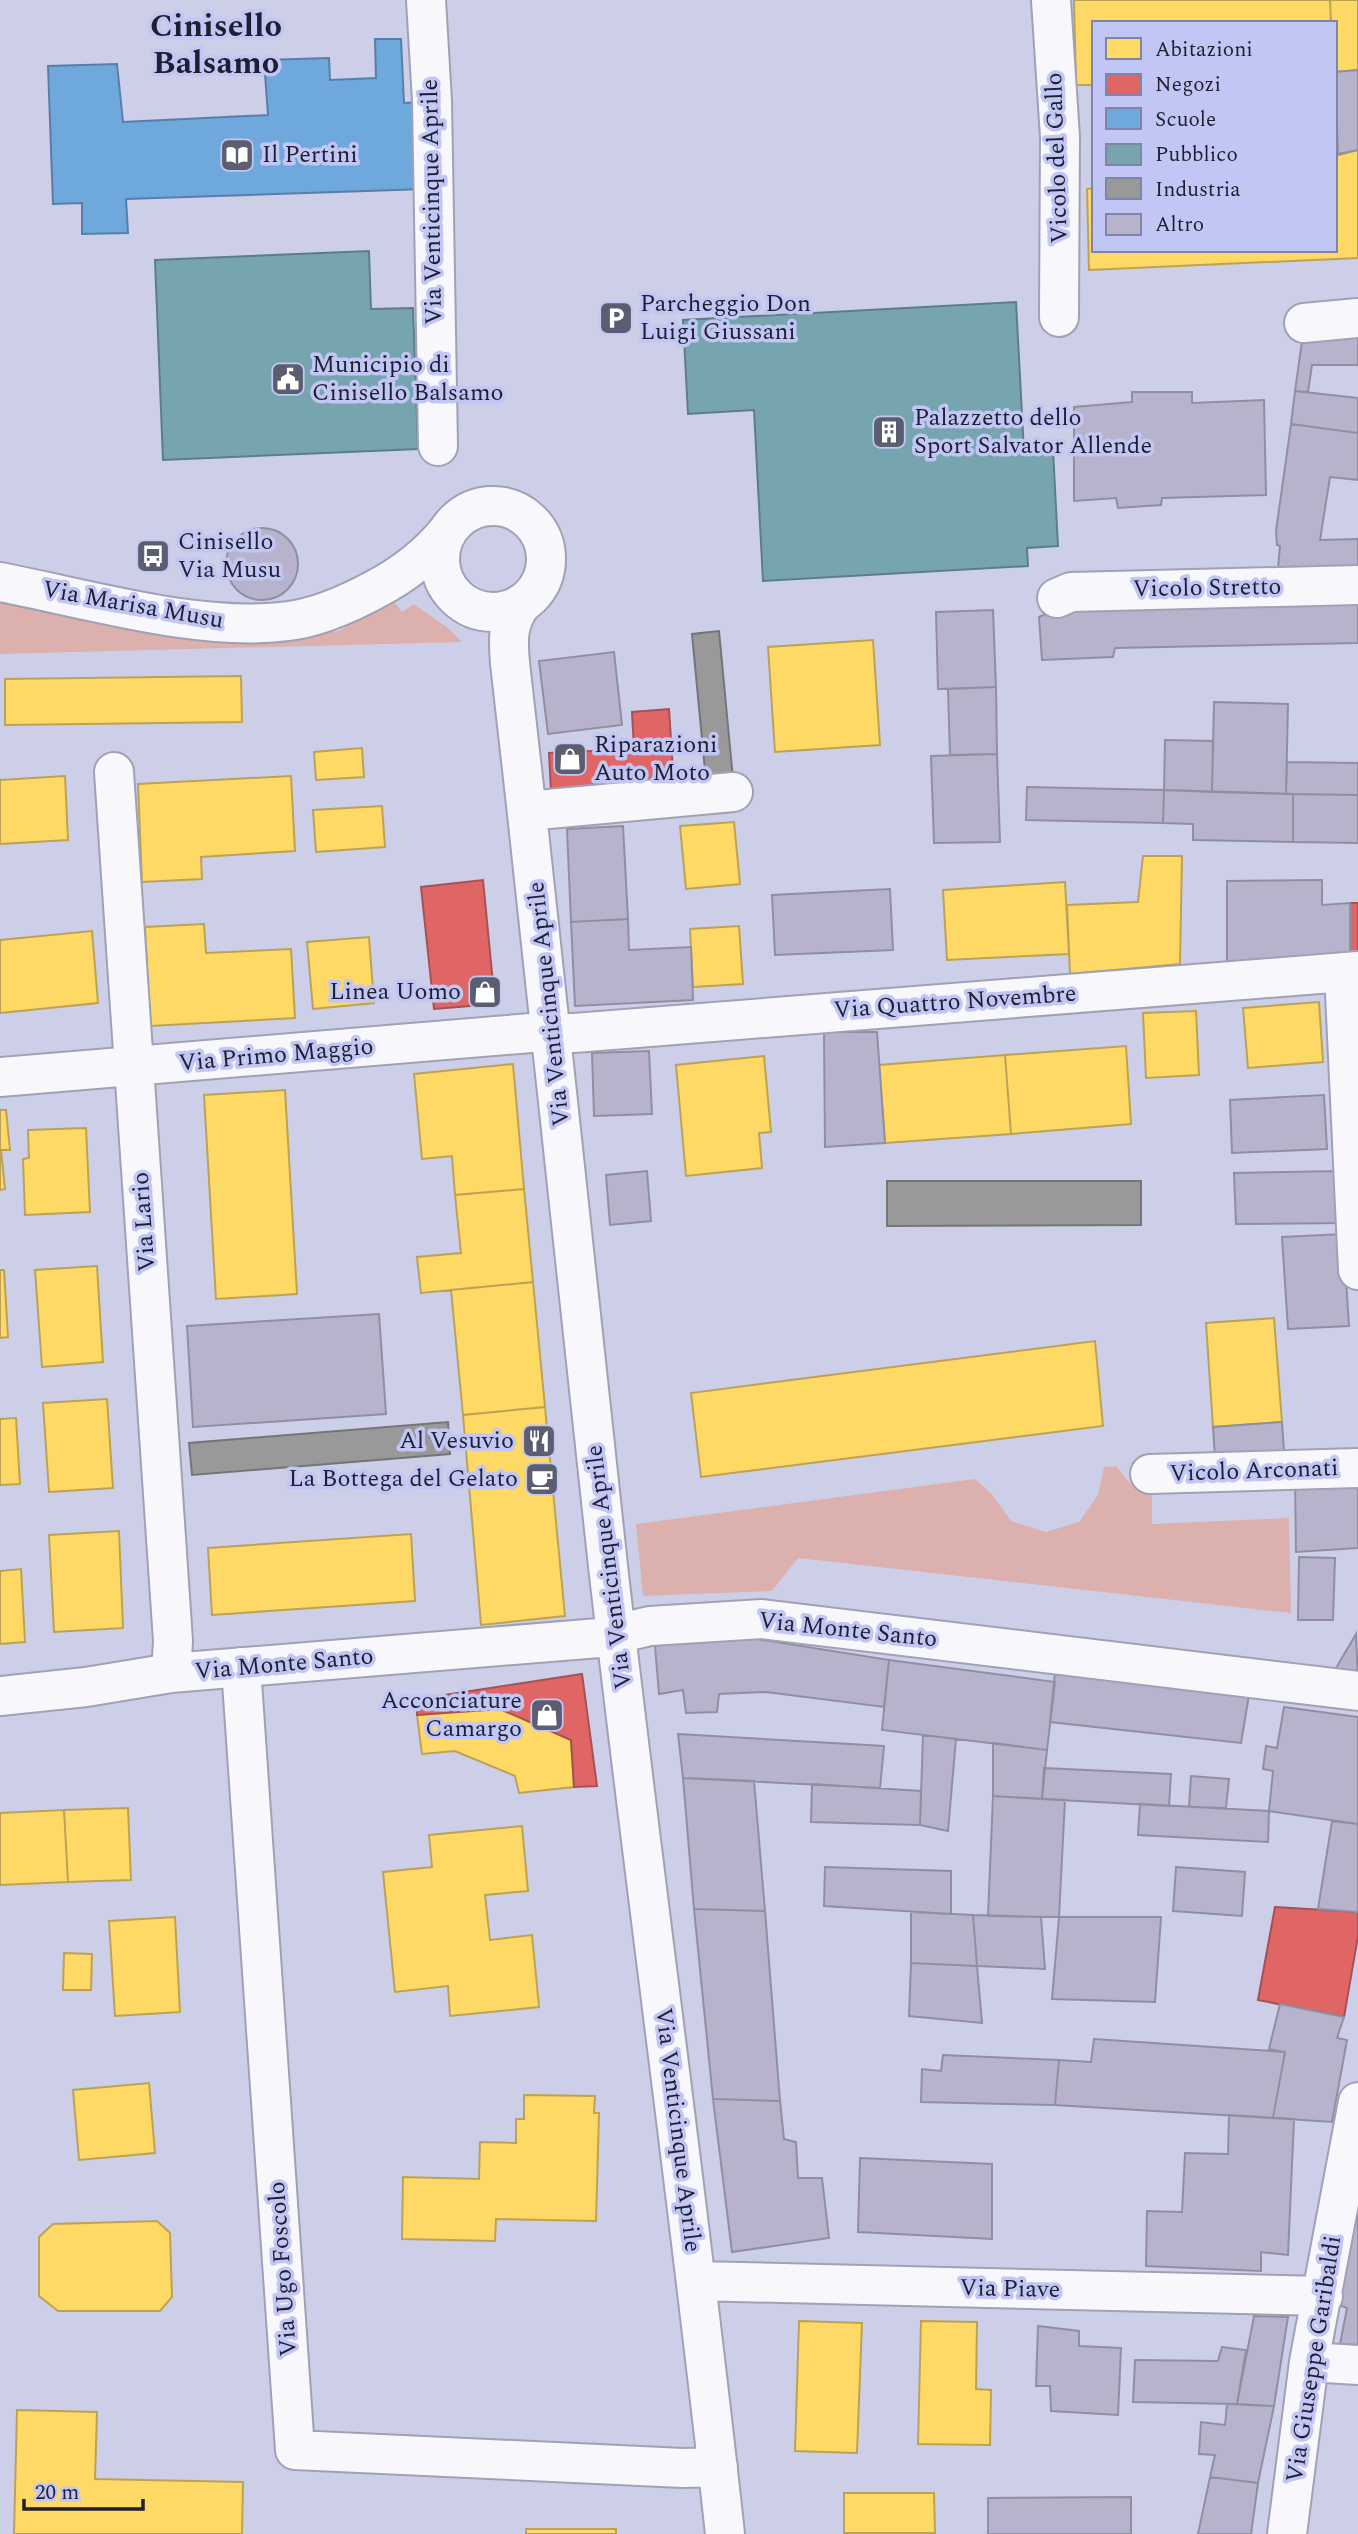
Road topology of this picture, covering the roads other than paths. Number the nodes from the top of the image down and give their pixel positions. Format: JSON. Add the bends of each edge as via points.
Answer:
{"nodes":[{"id":1,"x":426,"y":0,"type":"edge"},
{"id":2,"x":1051,"y":0,"type":"edge"},
{"id":3,"x":1059,"y":317,"type":"dead end"},
{"id":4,"x":1358,"y":318,"type":"edge"},
{"id":5,"x":1304,"y":323,"type":"dead end"},
{"id":6,"x":438,"y":446,"type":"dead end"},
{"id":7,"x":448,"y":531,"type":"junction"},
{"id":8,"x":0,"y":582,"type":"edge"},
{"id":9,"x":1358,"y":585,"type":"edge"},
{"id":10,"x":1057,"y":598,"type":"dead end"},
{"id":11,"x":522,"y":603,"type":"junction"},
{"id":12,"x":114,"y":772,"type":"dead end"},
{"id":13,"x":733,"y":792,"type":"dead end"},
{"id":14,"x":527,"y":811,"type":"junction"},
{"id":15,"x":1351,"y":971,"type":"edge"},
{"id":16,"x":552,"y":1032,"type":"junction"},
{"id":17,"x":134,"y":1067,"type":"junction"},
{"id":18,"x":0,"y":1077,"type":"edge"},
{"id":19,"x":1358,"y":1269,"type":"edge"},
{"id":20,"x":1358,"y":1468,"type":"edge"},
{"id":21,"x":1150,"y":1474,"type":"dead end"},
{"id":22,"x":617,"y":1634,"type":"junction"},
{"id":23,"x":241,"y":1667,"type":"junction"},
{"id":24,"x":172,"y":1673,"type":"junction"},
{"id":25,"x":86,"y":1687,"type":"junction"},
{"id":26,"x":1358,"y":1691,"type":"edge"},
{"id":27,"x":0,"y":1696,"type":"edge"},
{"id":28,"x":0,"y":1714,"type":"edge"},
{"id":29,"x":1358,"y":2102,"type":"edge"},
{"id":30,"x":696,"y":2281,"type":"junction"},
{"id":31,"x":1323,"y":2296,"type":"junction"},
{"id":32,"x":1309,"y":2362,"type":"junction"},
{"id":33,"x":1358,"y":2365,"type":"edge"},
{"id":34,"x":718,"y":2467,"type":"junction"},
{"id":35,"x":725,"y":2534,"type":"edge"},
{"id":36,"x":1287,"y":2534,"type":"edge"}],
"edges":[{"from":1,"to":6,"type":"street","name":"Via Venticinque Aprile"},
{"from":2,"to":3,"type":"street","name":"Vicolo del Gallo","via":[[1060,138]]},
{"from":4,"to":5,"type":"street"},
{"from":7,"to":8,"type":"street","name":"Via Marisa Musu","via":[[428,554],[390,582],[341,606],[290,621],[176,617]]},
{"from":7,"to":11,"type":"street","via":[[440,562],[455,596],[487,612]]},
{"from":7,"to":11,"type":"street","via":[[468,512],[490,506],[509,508],[529,520],[544,543],[546,566],[538,587]]},
{"from":9,"to":10,"type":"street","name":"Vicolo Stretto","via":[[1071,592]]},
{"from":11,"to":14,"type":"street","name":"Via Venticinque Aprile","via":[[507,636]]},
{"from":12,"to":17,"type":"street","name":"Via Lario"},
{"from":13,"to":14,"type":"street"},
{"from":14,"to":16,"type":"street","name":"Via Venticinque Aprile"},
{"from":15,"to":16,"type":"street","name":"Via Quattro Novembre"},
{"from":15,"to":19,"type":"street"},
{"from":16,"to":17,"type":"street","name":"Via Primo Maggio"},
{"from":16,"to":22,"type":"street","name":"Via Venticinque Aprile"},
{"from":17,"to":18,"type":"street","name":"Via Primo Maggio"},
{"from":17,"to":24,"type":"street","name":"Via Lario"},
{"from":20,"to":21,"type":"street","name":"Vicolo Arconati"},
{"from":22,"to":23,"type":"street","name":"Via Monte Santo"},
{"from":22,"to":26,"type":"street","name":"Via Monte Santo","via":[[650,1626],[762,1619]]},
{"from":22,"to":30,"type":"street","name":"Via Venticinque Aprile"},
{"from":23,"to":24,"type":"street","name":"Via Monte Santo"},
{"from":23,"to":34,"type":"street","name":"Via Ugo Foscolo","via":[[296,2450]]},
{"from":24,"to":25,"type":"street","name":"Via Monte Santo"},
{"from":25,"to":27,"type":"street","name":"Via Monte Santo"},
{"from":25,"to":28,"type":"street","name":"Via Monte Santo"},
{"from":29,"to":31,"type":"street","name":"Via Giuseppe Garibaldi"},
{"from":30,"to":31,"type":"street","name":"Via Piave"},
{"from":30,"to":34,"type":"street","name":"Via Venticinque Aprile"},
{"from":31,"to":32,"type":"street","name":"Via Giuseppe Garibaldi"},
{"from":32,"to":33,"type":"street"},
{"from":32,"to":36,"type":"street","name":"Via Giuseppe Garibaldi"},
{"from":34,"to":35,"type":"street","name":"Via Venticinque Aprile"}]}
